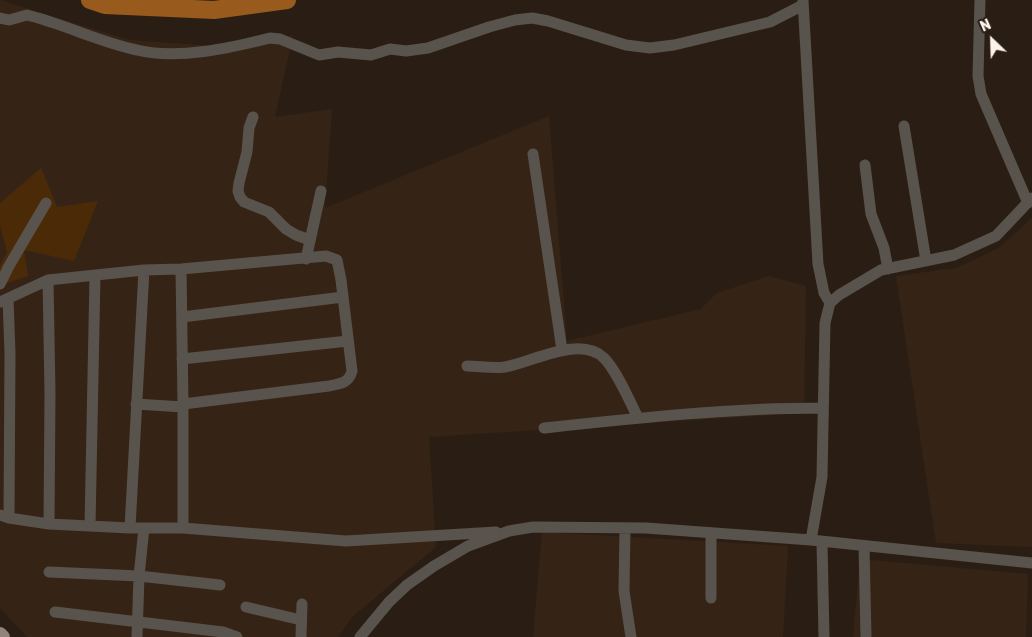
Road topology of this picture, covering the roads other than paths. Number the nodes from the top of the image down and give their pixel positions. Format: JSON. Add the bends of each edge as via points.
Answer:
{"nodes":[{"id":1,"x":980,"y":0,"type":"edge"},
{"id":2,"x":803,"y":2,"type":"edge"},
{"id":3,"x":0,"y":18,"type":"edge"},
{"id":4,"x":253,"y":117,"type":"dead end"},
{"id":5,"x":904,"y":126,"type":"dead end"},
{"id":6,"x":533,"y":154,"type":"dead end"},
{"id":7,"x":865,"y":165,"type":"dead end"},
{"id":8,"x":321,"y":190,"type":"dead end"},
{"id":9,"x":1030,"y":201,"type":"edge"},
{"id":10,"x":46,"y":203,"type":"dead end"},
{"id":11,"x":310,"y":240,"type":"junction"},
{"id":12,"x":306,"y":259,"type":"junction"},
{"id":13,"x":926,"y":261,"type":"junction"},
{"id":14,"x":888,"y":268,"type":"junction"},
{"id":15,"x":144,"y":270,"type":"junction"},
{"id":16,"x":181,"y":270,"type":"junction"},
{"id":17,"x":96,"y":276,"type":"junction"},
{"id":18,"x":48,"y":280,"type":"junction"},
{"id":19,"x":0,"y":284,"type":"edge"},
{"id":20,"x":343,"y":297,"type":"junction"},
{"id":21,"x":4,"y":300,"type":"edge"},
{"id":22,"x":830,"y":303,"type":"junction"},
{"id":23,"x":182,"y":317,"type":"junction"},
{"id":24,"x":348,"y":341,"type":"junction"},
{"id":25,"x":562,"y":350,"type":"junction"},
{"id":26,"x":182,"y":359,"type":"junction"},
{"id":27,"x":467,"y":366,"type":"dead end"},
{"id":28,"x":5,"y":384,"type":"edge"},
{"id":29,"x":136,"y":404,"type":"junction"},
{"id":30,"x":183,"y":405,"type":"junction"},
{"id":31,"x":823,"y":408,"type":"junction"},
{"id":32,"x":638,"y":418,"type":"junction"},
{"id":33,"x":544,"y":428,"type":"dead end"},
{"id":34,"x":4,"y":517,"type":"edge"},
{"id":35,"x":48,"y":524,"type":"junction"},
{"id":36,"x":90,"y":526,"type":"junction"},
{"id":37,"x":130,"y":528,"type":"junction"},
{"id":38,"x":144,"y":528,"type":"junction"},
{"id":39,"x":183,"y":528,"type":"junction"},
{"id":40,"x":625,"y":528,"type":"junction"},
{"id":41,"x":508,"y":531,"type":"junction"},
{"id":42,"x":711,"y":533,"type":"junction"},
{"id":43,"x":816,"y":541,"type":"junction"},
{"id":44,"x":864,"y":546,"type":"junction"},
{"id":45,"x":1032,"y":563,"type":"edge"},
{"id":46,"x":49,"y":572,"type":"dead end"},
{"id":47,"x":139,"y":576,"type":"junction"},
{"id":48,"x":220,"y":585,"type":"dead end"},
{"id":49,"x":711,"y":598,"type":"dead end"},
{"id":50,"x":302,"y":604,"type":"dead end"},
{"id":51,"x":246,"y":607,"type":"dead end"},
{"id":52,"x":55,"y":612,"type":"dead end"},
{"id":53,"x":301,"y":620,"type":"junction"},
{"id":54,"x":137,"y":622,"type":"junction"},
{"id":55,"x":0,"y":634,"type":"edge"},
{"id":56,"x":3,"y":637,"type":"edge"},
{"id":57,"x":137,"y":637,"type":"edge"},
{"id":58,"x":237,"y":637,"type":"edge"},
{"id":59,"x":301,"y":637,"type":"edge"},
{"id":60,"x":360,"y":637,"type":"edge"},
{"id":61,"x":631,"y":637,"type":"edge"},
{"id":62,"x":824,"y":637,"type":"edge"},
{"id":63,"x":866,"y":637,"type":"edge"}],
"edges":[{"from":1,"to":9,"type":"street","via":[[978,76],[981,94]]},
{"from":2,"to":3,"type":"street","via":[[770,22],[674,46],[626,45],[532,18],[489,27],[428,48],[406,51],[390,48],[371,55],[338,52],[319,55],[270,38],[206,51],[170,54],[138,51],[27,15],[9,20]]},
{"from":2,"to":22,"type":"street","via":[[818,264],[824,293]]},
{"from":4,"to":11,"type":"street","via":[[239,183],[240,197],[244,202],[269,212],[286,229]]},
{"from":5,"to":13,"type":"street"},
{"from":6,"to":25,"type":"street"},
{"from":7,"to":14,"type":"street","via":[[871,214]]},
{"from":8,"to":11,"type":"street"},
{"from":9,"to":13,"type":"street","via":[[996,236],[954,255]]},
{"from":10,"to":19,"type":"street"},
{"from":11,"to":12,"type":"street"},
{"from":12,"to":16,"type":"street"},
{"from":12,"to":20,"type":"street","via":[[326,256],[337,260]]},
{"from":13,"to":14,"type":"street"},
{"from":14,"to":22,"type":"street","via":[[839,294]]},
{"from":15,"to":16,"type":"street"},
{"from":15,"to":17,"type":"street"},
{"from":15,"to":29,"type":"street"},
{"from":16,"to":23,"type":"street"},
{"from":17,"to":18,"type":"street"},
{"from":17,"to":36,"type":"street"},
{"from":18,"to":21,"type":"street"},
{"from":18,"to":35,"type":"street"},
{"from":20,"to":23,"type":"street"},
{"from":20,"to":24,"type":"street"},
{"from":21,"to":28,"type":"street"},
{"from":22,"to":31,"type":"street","via":[[824,324]]},
{"from":23,"to":26,"type":"street"},
{"from":24,"to":26,"type":"street"},
{"from":24,"to":30,"type":"street","via":[[352,371],[348,381],[342,384]]},
{"from":25,"to":27,"type":"street","via":[[522,364]]},
{"from":25,"to":32,"type":"street","via":[[593,352],[604,358]]},
{"from":26,"to":30,"type":"street"},
{"from":28,"to":34,"type":"street"},
{"from":29,"to":30,"type":"street"},
{"from":29,"to":37,"type":"street"},
{"from":30,"to":39,"type":"street"},
{"from":31,"to":32,"type":"street"},
{"from":31,"to":43,"type":"street","via":[[822,477]]},
{"from":32,"to":33,"type":"street"},
{"from":34,"to":35,"type":"street"},
{"from":35,"to":36,"type":"street"},
{"from":36,"to":37,"type":"street"},
{"from":37,"to":38,"type":"street"},
{"from":38,"to":39,"type":"street"},
{"from":38,"to":47,"type":"street"},
{"from":39,"to":41,"type":"street","via":[[346,541]]},
{"from":40,"to":41,"type":"street","via":[[534,527]]},
{"from":40,"to":42,"type":"street"},
{"from":40,"to":61,"type":"street","via":[[624,591]]},
{"from":41,"to":60,"type":"street","via":[[468,546],[407,585],[388,602]]},
{"from":42,"to":43,"type":"street"},
{"from":42,"to":49,"type":"street"},
{"from":43,"to":44,"type":"street"},
{"from":43,"to":62,"type":"street"},
{"from":44,"to":45,"type":"street"},
{"from":44,"to":63,"type":"street"},
{"from":46,"to":47,"type":"street"},
{"from":47,"to":48,"type":"street"},
{"from":47,"to":54,"type":"street"},
{"from":50,"to":53,"type":"street"},
{"from":51,"to":53,"type":"street"},
{"from":52,"to":54,"type":"street"},
{"from":53,"to":59,"type":"street"},
{"from":54,"to":57,"type":"street"},
{"from":54,"to":58,"type":"street","via":[[223,632]]},
{"from":55,"to":56,"type":"main road"}]}
